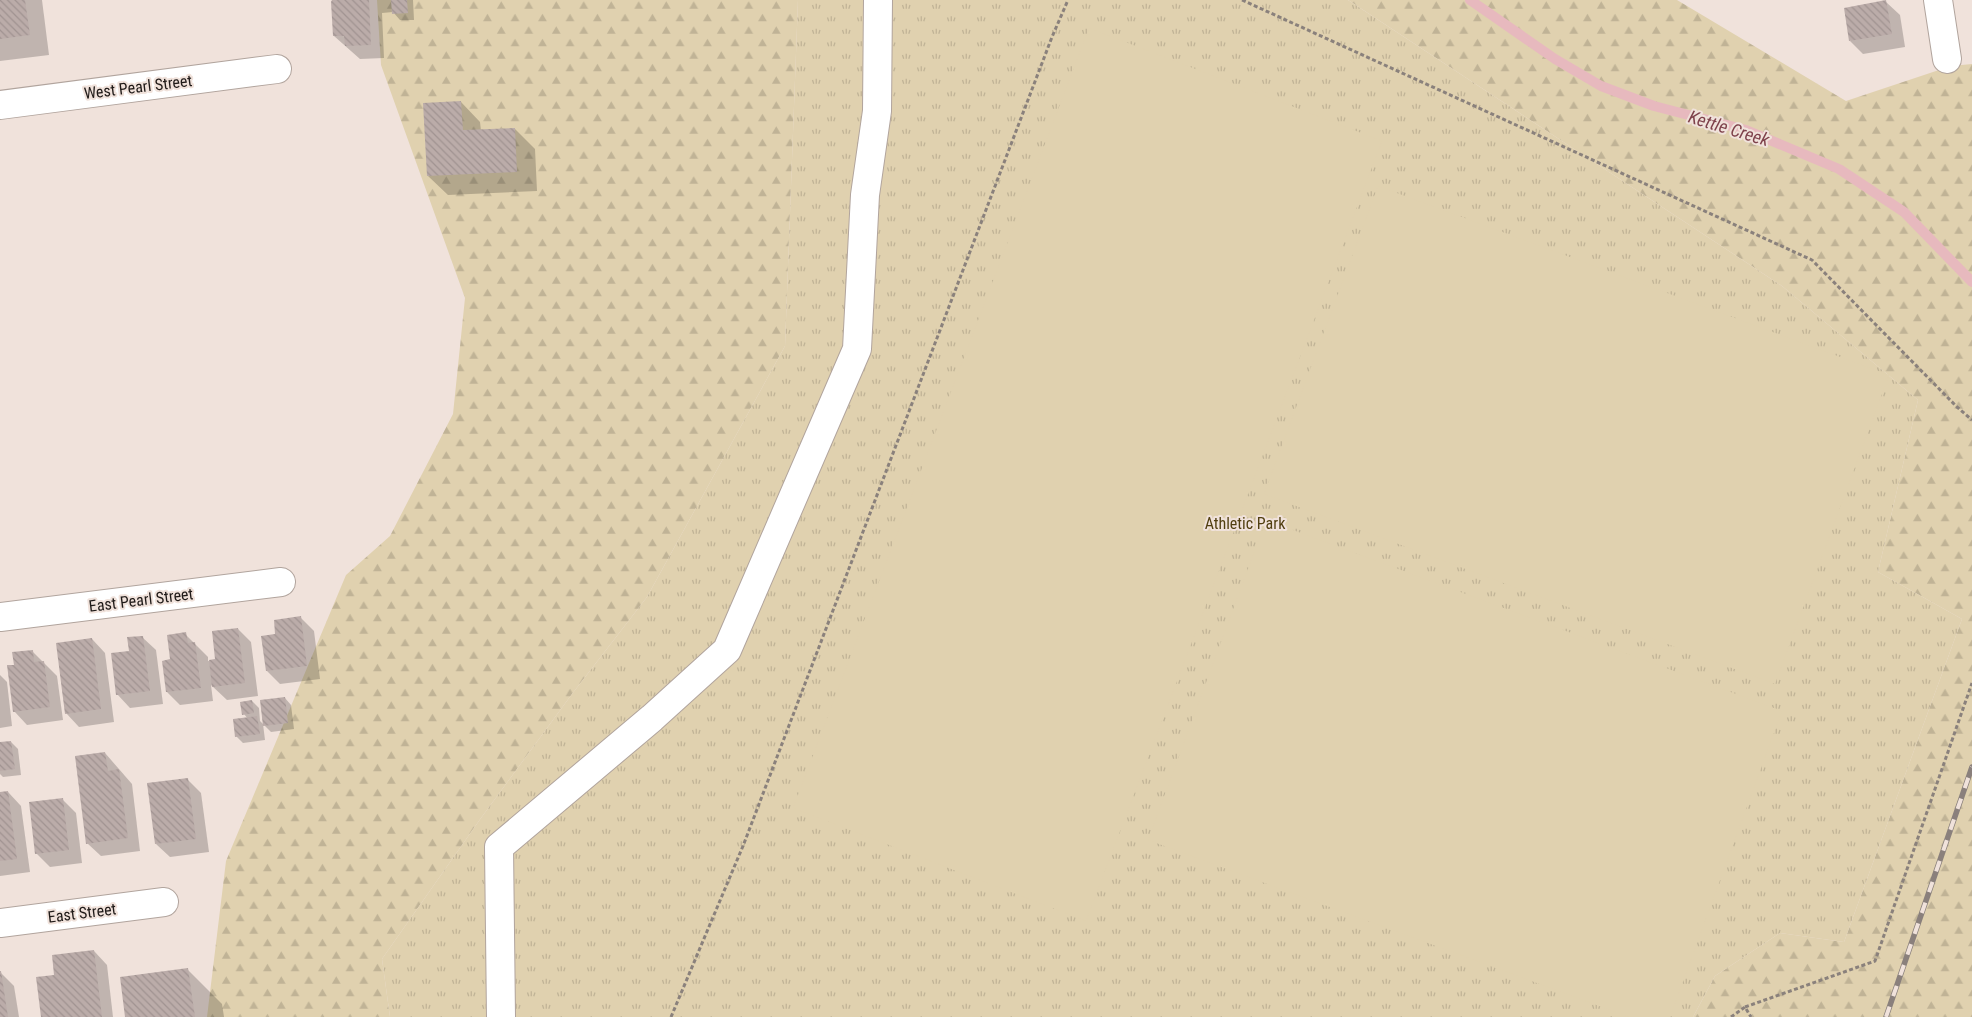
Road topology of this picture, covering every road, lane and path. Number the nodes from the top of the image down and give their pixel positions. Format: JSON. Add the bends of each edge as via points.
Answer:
{"nodes":[{"id":1,"x":878,"y":0,"type":"edge"},
{"id":2,"x":1068,"y":0,"type":"edge"},
{"id":3,"x":1242,"y":0,"type":"edge"},
{"id":4,"x":1938,"y":0,"type":"edge"},
{"id":5,"x":1947,"y":59,"type":"dead end"},
{"id":6,"x":277,"y":69,"type":"dead end"},
{"id":7,"x":0,"y":105,"type":"edge"},
{"id":8,"x":1972,"y":420,"type":"edge"},
{"id":9,"x":281,"y":582,"type":"dead end"},
{"id":10,"x":0,"y":617,"type":"edge"},
{"id":11,"x":1972,"y":683,"type":"edge"},
{"id":12,"x":164,"y":902,"type":"dead end"},
{"id":13,"x":0,"y":923,"type":"edge"},
{"id":14,"x":1745,"y":1007,"type":"junction"},
{"id":15,"x":501,"y":1017,"type":"edge"},
{"id":16,"x":671,"y":1017,"type":"edge"},
{"id":17,"x":1731,"y":1017,"type":"edge"},
{"id":18,"x":1751,"y":1017,"type":"edge"}],
"edges":[{"from":1,"to":15,"type":"street","via":[[878,111],[865,195],[857,349],[727,650],[499,847]]},
{"from":2,"to":16,"type":"path","via":[[743,846]]},
{"from":3,"to":8,"type":"path","via":[[1812,260]]},
{"from":4,"to":5,"type":"street"},
{"from":6,"to":7,"type":"street","name":"West Pearl Street"},
{"from":9,"to":10,"type":"street","name":"East Pearl Street"},
{"from":11,"to":14,"type":"path","via":[[1875,961]]},
{"from":12,"to":13,"type":"street","name":"East Street"},
{"from":14,"to":17,"type":"path"},
{"from":14,"to":18,"type":"path"}]}
